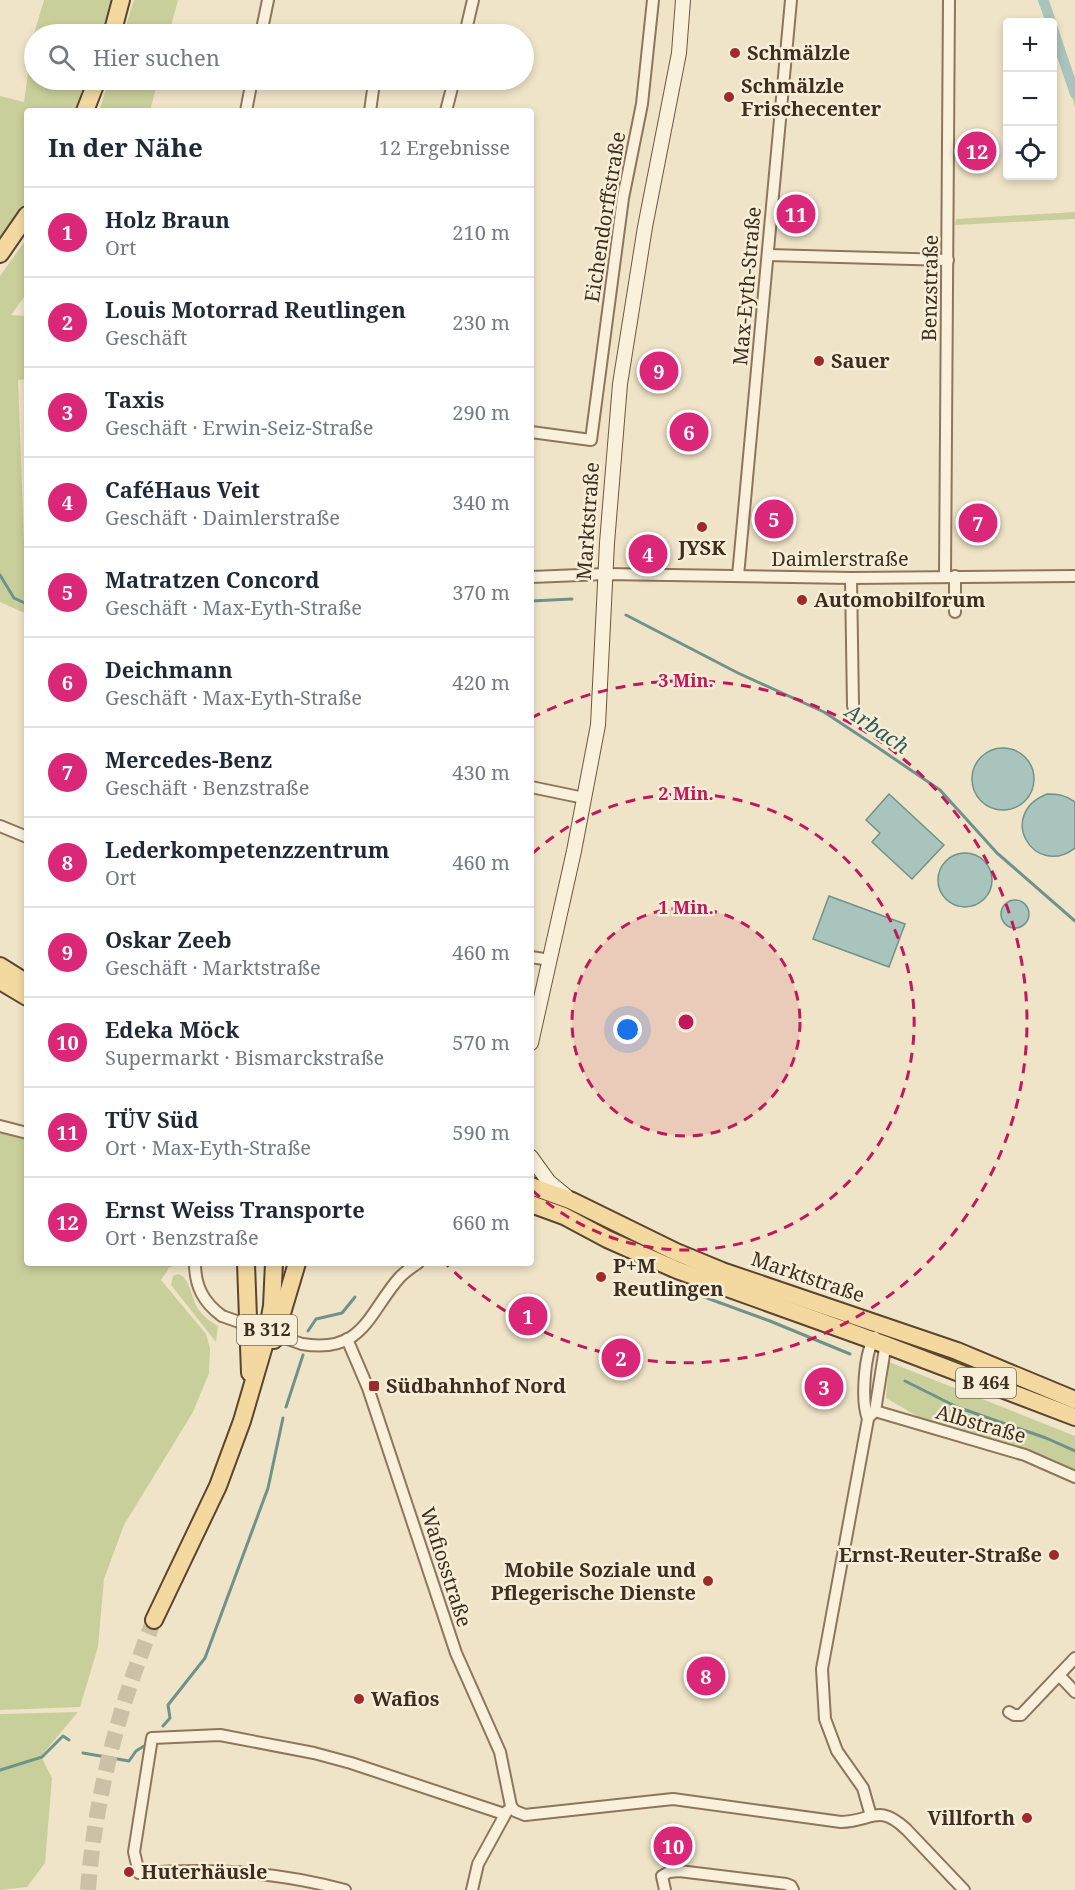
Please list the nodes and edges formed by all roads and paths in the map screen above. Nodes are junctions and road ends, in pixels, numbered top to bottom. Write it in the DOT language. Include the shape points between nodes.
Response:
graph roads {
  1 [pos="121,0"];
  2 [pos="268,0"];
  3 [pos="474,0"];
  4 [pos="653,0"];
  5 [pos="683,0"];
  6 [pos="791,0"];
  7 [pos="949,0"];
  8 [pos="115,24"];
  9 [pos="263,24"];
  10 [pos="468,24"];
  11 [pos="93,90"];
  12 [pos="250,90"];
  13 [pos="373,90"];
  14 [pos="451,90"];
  15 [pos="86,108"];
  16 [pos="247,108"];
  17 [pos="370,108"];
  18 [pos="447,108"];
  19 [pos="24,219"];
  20 [pos="24,232"];
  21 [pos="0,254"];
  22 [pos="768,255"];
  23 [pos="948,260"];
  24 [pos="0,264"];
  25 [pos="534,432"];
  26 [pos="605,574"];
  27 [pos="738,576"];
  28 [pos="950,576"];
  29 [pos="1075,576"];
  30 [pos="534,578"];
  31 [pos="851,578"];
  32 [pos="955,612"];
  33 [pos="853,706"];
  34 [pos="534,788"];
  35 [pos="585,798"];
  36 [pos="0,826"];
  37 [pos="24,836"];
  38 [pos="534,957"];
  39 [pos="550,960"];
  40 [pos="0,966"];
  41 [pos="0,981"];
  42 [pos="24,981"];
  43 [pos="24,995"];
  44 [pos="534,1031"];
  45 [pos="0,1126"];
  46 [pos="24,1132"];
  47 [pos="534,1161"];
  48 [pos="534,1187"];
  49 [pos="572,1201"];
  50 [pos="534,1205"];
  51 [pos="195,1266"];
  52 [pos="246,1266"];
  53 [pos="266,1266"];
  54 [pos="274,1266"];
  55 [pos="296,1266"];
  56 [pos="414,1266"];
  57 [pos="886,1326"];
  58 [pos="346,1339"];
  59 [pos="880,1342"];
  60 [pos="251,1358"];
  61 [pos="249,1396"];
  62 [pos="1075,1400"];
  63 [pos="871,1415"];
  64 [pos="1075,1417"];
  65 [pos="1075,1477"];
  66 [pos="154,1620"];
  67 [pos="1075,1658"];
  68 [pos="1059,1675"];
  69 [pos="1075,1692"];
  70 [pos="1009,1712"];
  71 [pos="508,1810"];
  72 [pos="871,1816"];
  73 [pos="345,1890"];
  74 [pos="472,1890"];
  75 [pos="665,1890"];
  76 [pos="793,1890"];
  77 [pos="964,1890"];
  1 -- 8 [label="main road"];
  2 -- 9 [label="street"];
  3 -- 10 [label="street"];
  4 -- 25 [label="street, Eichendorffstraße" via="642,104 623,198 591,440"];
  5 -- 26 [label="main road, Marktstraße" via="679,53 621,372"];
  6 -- 22 [label="street, Max-Eyth-Straße"];
  7 -- 23 [label="street, Benzstraße"];
  11 -- 15 [label="main road"];
  12 -- 16 [label="street"];
  13 -- 17 [label="street"];
  14 -- 18 [label="street"];
  19 -- 21 [label="main road"];
  20 -- 24 [label="main road"];
  22 -- 23 [label="street"];
  22 -- 27 [label="street, Max-Eyth-Straße"];
  23 -- 28 [label="street, Benzstraße"];
  26 -- 27 [label="street, Daimlerstraße"];
  26 -- 30 [label="street, Daimlerstraße"];
  26 -- 35 [label="main road, Marktstraße" via="598,725"];
  27 -- 31 [label="street, Daimlerstraße"];
  28 -- 29 [label="street, Daimlerstraße"];
  28 -- 31 [label="street, Daimlerstraße"];
  28 -- 32 [label="street, Benzstraße"];
  31 -- 33 [label="street"];
  34 -- 35 [label="street"];
  35 -- 39 [label="main road, Marktstraße"];
  36 -- 37 [label="street"];
  38 -- 39 [label="street"];
  39 -- 44 [label="main road, Marktstraße"];
  40 -- 42 [label="main road"];
  41 -- 43 [label="main road"];
  45 -- 46 [label="street"];
  47 -- 49 [label="main road" via="549,1182"];
  48 -- 49 [label="main road, Marktstraße / B 464"];
  49 -- 57 [label="main road, Marktstraße / B 464" via="722,1271"];
  50 -- 59 [label="main road, Marktstraße / B 464" via="678,1270"];
  51 -- 58 [label="street, bridge" via="200,1293 222,1316 302,1344 320,1346"];
  52 -- 60 [label="main road, B 312"];
  53 -- 60 [label="main road, B 312"];
  54 -- 61 [label="main road, B 312" via="266,1339"];
  55 -- 61 [label="main road, B 312" via="270,1352"];
  56 -- 58 [label="street" via="400,1277 367,1324"];
  57 -- 59 [label="street"];
  57 -- 62 [label="main road, Marktstraße / B 464"];
  58 -- 71 [label="street, Wafiosstraße" via="368,1388 456,1653 500,1752"];
  59 -- 63 [label="street"];
  59 -- 63 [label="street" via="867,1357 864,1398 865,1412"];
  59 -- 64 [label="main road, Marktstraße / B 464"];
  60 -- 61 [label="main road, B 312"];
  61 -- 66 [label="main road, B 312" via="218,1486"];
  63 -- 65 [label="street, Albstraße" via="1025,1455"];
  63 -- 72 [label="street" via="822,1670 825,1719 837,1751 863,1788"];
  67 -- 68 [label="street"];
  68 -- 69 [label="street"];
  68 -- 70 [label="street" via="1021,1715"];
  71 -- 72 [label="street" via="525,1815 673,1799 830,1821"];
  71 -- 73 [label="street" via="303,1751 220,1735 152,1738 134,1852 139,1873 246,1871"];
  71 -- 74 [label="street" via="478,1864"];
  72 -- 77 [label="street" via="884,1814 896,1820"];
  75 -- 76 [label="street" via="662,1876 679,1871 786,1884"];
}
